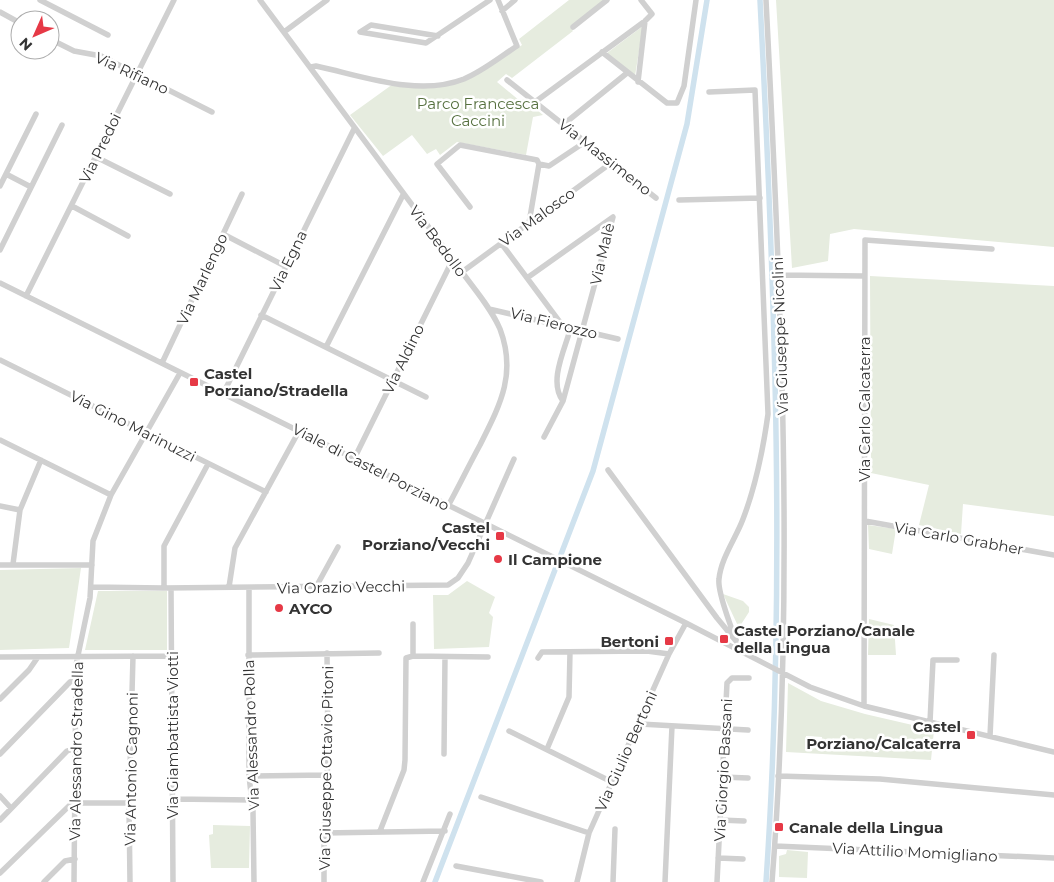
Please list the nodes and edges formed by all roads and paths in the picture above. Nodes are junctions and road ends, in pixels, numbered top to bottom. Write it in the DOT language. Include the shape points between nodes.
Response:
graph roads {
  1 [pos="40,0"];
  2 [pos="174,0"];
  3 [pos="260,0"];
  4 [pos="328,0"];
  5 [pos="490,0"];
  6 [pos="498,0"];
  7 [pos="515,0"];
  8 [pos="607,0"];
  9 [pos="641,0"];
  10 [pos="696,0"];
  11 [pos="766,0"];
  12 [pos="502,11"];
  13 [pos="646,21"];
  14 [pos="573,27"];
  15 [pos="284,32"];
  16 [pos="108,35"];
  17 [pos="438,36"];
  18 [pos="60,44"];
  19 [pos="602,52"];
  20 [pos="311,68"];
  21 [pos="627,73"];
  22 [pos="137,74"];
  23 [pos="507,80"];
  24 [pos="638,82"];
  25 [pos="709,92"];
  26 [pos="535,102"];
  27 [pos="212,112"];
  28 [pos="36,114"];
  29 [pos="564,124"];
  30 [pos="62,125"];
  31 [pos="354,129"];
  32 [pos="585,142"];
  33 [pos="96,157"];
  34 [pos="611,162"];
  35 [pos="539,164"];
  36 [pos="6,174"];
  37 [pos="0,186"];
  38 [pos="31,187"];
  39 [pos="170,194"];
  40 [pos="242,194"];
  41 [pos="403,195"];
  42 [pos="656,198"];
  43 [pos="760,198"];
  44 [pos="679,200"];
  45 [pos="72,206"];
  46 [pos="470,207"];
  47 [pos="528,222"];
  48 [pos="223,234"];
  49 [pos="128,236"];
  50 [pos="501,243"];
  51 [pos="992,249"];
  52 [pos="0,250"];
  53 [pos="453,259"];
  54 [pos="285,266"];
  55 [pos="462,272"];
  56 [pos="778,276"];
  57 [pos="864,276"];
  58 [pos="527,278"];
  59 [pos="0,283"];
  60 [pos="26,296"];
  61 [pos="489,309"];
  62 [pos="261,315"];
  63 [pos="562,325"];
  64 [pos="571,327"];
  65 [pos="583,330"];
  66 [pos="618,339"];
  67 [pos="326,347"];
  68 [pos="0,360"];
  69 [pos="162,363"];
  70 [pos="180,373"];
  71 [pos="392,380"];
  72 [pos="223,394"];
  73 [pos="426,397"];
  74 [pos="563,401"];
  75 [pos="298,431"];
  76 [pos="147,432"];
  77 [pos="544,437"];
  78 [pos="0,440"];
  79 [pos="354,459"];
  80 [pos="514,459"];
  81 [pos="41,460"];
  82 [pos="208,464"];
  83 [pos="608,470"];
  84 [pos="266,492"];
  85 [pos="111,495"];
  86 [pos="0,506"];
  87 [pos="448,506"];
  88 [pos="20,510"];
  89 [pos="865,521"];
  90 [pos="484,524"];
  91 [pos="338,547"];
  92 [pos="1054,555"];
  93 [pos="13,564"];
  94 [pos="0,565"];
  95 [pos="92,565"];
  96 [pos="91,587"];
  97 [pos="229,587"];
  98 [pos="316,587"];
  99 [pos="167,588"];
  100 [pos="249,588"];
  101 [pos="686,623"];
  102 [pos="413,624"];
  103 [pos="736,641"];
  104 [pos="742,651"];
  105 [pos="570,652"];
  106 [pos="327,653"];
  107 [pos="379,653"];
  108 [pos="669,654"];
  109 [pos="248,655"];
  110 [pos="994,655"];
  111 [pos="133,656"];
  112 [pos="172,656"];
  113 [pos="414,656"];
  114 [pos="445,656"];
  115 [pos="0,657"];
  116 [pos="38,657"];
  117 [pos="77,657"];
  118 [pos="488,657"];
  119 [pos="538,658"];
  120 [pos="957,660"];
  121 [pos="781,672"];
  122 [pos="750,678"];
  123 [pos="76,679"];
  124 [pos="0,699"];
  125 [pos="864,706"];
  126 [pos="930,722"];
  127 [pos="640,724"];
  128 [pos="672,726"];
  129 [pos="724,729"];
  130 [pos="509,730"];
  131 [pos="748,730"];
  132 [pos="990,736"];
  133 [pos="0,743"];
  134 [pos="6,748"];
  135 [pos="76,748"];
  136 [pos="547,750"];
  137 [pos="1054,752"];
  138 [pos="0,754"];
  139 [pos="444,754"];
  140 [pos="326,775"];
  141 [pos="249,776"];
  142 [pos="778,776"];
  143 [pos="722,777"];
  144 [pos="748,778"];
  145 [pos="612,782"];
  146 [pos="1054,795"];
  147 [pos="0,796"];
  148 [pos="480,797"];
  149 [pos="172,798"];
  150 [pos="252,800"];
  151 [pos="75,803"];
  152 [pos="129,803"];
  153 [pos="12,808"];
  154 [pos="450,814"];
  155 [pos="0,820"];
  156 [pos="720,820"];
  157 [pos="744,821"];
  158 [pos="615,829"];
  159 [pos="380,831"];
  160 [pos="445,831"];
  161 [pos="324,833"];
  162 [pos="589,833"];
  163 [pos="775,846"];
  164 [pos="718,858"];
  165 [pos="1054,858"];
  166 [pos="75,859"];
  167 [pos="743,859"];
  168 [pos="456,866"];
  169 [pos="1,869"];
  170 [pos="44,882"];
  171 [pos="74,882"];
  172 [pos="130,882"];
  173 [pos="173,882"];
  174 [pos="254,882"];
  175 [pos="324,882"];
  176 [pos="423,882"];
  177 [pos="541,882"];
  178 [pos="578,882"];
  179 [pos="613,882"];
  180 [pos="665,882"];
  181 [pos="717,882"];
  182 [pos="772,882"];
  1 -- 16 [label="street"];
  2 -- 22 [label="street, Via Predoi"];
  3 -- 15 [label="street, Via Bedollo"];
  4 -- 15 [label="street"];
  5 -- 17 [label="street"];
  6 -- 12 [label="street"];
  7 -- 12 [label="street"];
  8 -- 14 [label="street"];
  9 -- 13 [label="street" via="652,14"];
  10 -- 24 [label="street" via="681,97 675,104 667,103"];
  11 -- 56 [label="street, Via Giuseppe Nicolini"];
  12 -- 20 [label="street" via="516,46 465,78 436,87 418,87 316,66"];
  13 -- 19 [label="street"];
  13 -- 24 [label="street"];
  15 -- 20 [label="street, Via Bedollo"];
  17 -- 17 [label="street" via="371,25 360,32 426,43"];
  18 -- 22 [label="street, Via Rifiano" via="74,51 101,56"];
  19 -- 21 [label="street"];
  19 -- 26 [label="street"];
  20 -- 31 [label="street, Via Bedollo"];
  21 -- 24 [label="street"];
  21 -- 29 [label="street"];
  22 -- 27 [label="street, Via Rifiano"];
  22 -- 33 [label="street, Via Predoi"];
  23 -- 26 [label="street, Via Massimeno"];
  25 -- 43 [label="street" via="754,90"];
  26 -- 29 [label="street, Via Massimeno"];
  28 -- 36 [label="street"];
  29 -- 32 [label="street, Via Massimeno"];
  30 -- 38 [label="street"];
  31 -- 41 [label="street, Via Bedollo"];
  31 -- 54 [label="street, Via Egna"];
  32 -- 34 [label="street, Via Massimeno"];
  32 -- 35 [label="street" via="550,166"];
  33 -- 39 [label="street"];
  33 -- 45 [label="street, Via Predoi"];
  34 -- 42 [label="street, Via Massimeno"];
  34 -- 47 [label="street, Via Malosco"];
  35 -- 46 [label="street" via="537,160 460,145 437,164"];
  35 -- 47 [label="street"];
  36 -- 37 [label="street"];
  36 -- 38 [label="street"];
  38 -- 52 [label="street"];
  40 -- 48 [label="street, Via Marlengo"];
  41 -- 53 [label="street, Via Bedollo"];
  41 -- 67 [label="street"];
  43 -- 44 [label="street"];
  43 -- 103 [label="street" via="768,414 752,497 718,580"];
  45 -- 49 [label="street"];
  45 -- 60 [label="street, Via Predoi"];
  47 -- 50 [label="street, Via Malosco"];
  48 -- 54 [label="street"];
  48 -- 69 [label="street, Via Marlengo"];
  50 -- 55 [label="street, Via Malosco"];
  50 -- 58 [label="street"];
  51 -- 57 [label="street, Via Carlo Calcaterra" via="865,240"];
  53 -- 55 [label="street, Via Bedollo"];
  53 -- 71 [label="street, Via Aldino"];
  54 -- 62 [label="street, Via Egna"];
  55 -- 61 [label="street, Via Bedollo"];
  56 -- 57 [label="street"];
  56 -- 121 [label="street, Via Giuseppe Nicolini" via="784,415"];
  57 -- 89 [label="street, Via Carlo Calcaterra"];
  58 -- 63 [label="street"];
  58 -- 65 [label="street, Via Malè" via="613,217"];
  59 -- 60 [label="street, Viale di Castel Porziano"];
  60 -- 69 [label="street, Viale di Castel Porziano"];
  61 -- 63 [label="street, Via Fierozzo"];
  61 -- 87 [label="street, Via Bedollo" via="505,346 507,366 503,400"];
  62 -- 67 [label="street"];
  62 -- 72 [label="street, Via Egna"];
  63 -- 64 [label="street, Via Fierozzo"];
  64 -- 65 [label="street, Via Fierozzo"];
  64 -- 74 [label="street" via="556,384"];
  65 -- 66 [label="street, Via Fierozzo"];
  65 -- 74 [label="street"];
  67 -- 71 [label="street"];
  68 -- 76 [label="street, Via Gino Marinuzzi"];
  69 -- 70 [label="street, Viale di Castel Porziano"];
  70 -- 72 [label="street, Viale di Castel Porziano"];
  70 -- 76 [label="street, Via Alessandro Stradella"];
  71 -- 73 [label="street"];
  71 -- 79 [label="street, Via Aldino"];
  72 -- 75 [label="street, Viale di Castel Porziano"];
  74 -- 77 [label="street"];
  75 -- 79 [label="street, Viale di Castel Porziano"];
  75 -- 84 [label="street"];
  76 -- 82 [label="street, Via Gino Marinuzzi"];
  76 -- 85 [label="street, Via Alessandro Stradella"];
  78 -- 81 [label="street"];
  79 -- 87 [label="street, Viale di Castel Porziano"];
  80 -- 90 [label="street, Via Orazio Vecchi"];
  81 -- 85 [label="street"];
  81 -- 88 [label="street"];
  82 -- 84 [label="street, Via Gino Marinuzzi"];
  82 -- 99 [label="street, Via Giambattista Viotti" via="164,546"];
  83 -- 103 [label="street"];
  84 -- 97 [label="street" via="235,548"];
  85 -- 95 [label="street, Via Alessandro Stradella" via="95,535"];
  86 -- 88 [label="street"];
  87 -- 90 [label="street, Viale di Castel Porziano"];
  88 -- 93 [label="street"];
  89 -- 92 [label="street, Via Carlo Grabher"];
  89 -- 125 [label="street, Via Carlo Calcaterra"];
  90 -- 98 [label="street, Via Orazio Vecchi" via="466,566 449,584"];
  90 -- 101 [label="street, Viale di Castel Porziano"];
  91 -- 98 [label="street"];
  93 -- 94 [label="street"];
  93 -- 95 [label="street"];
  95 -- 96 [label="street, Via Alessandro Stradella"];
  96 -- 99 [label="street, Via Orazio Vecchi"];
  96 -- 117 [label="street, Via Alessandro Stradella"];
  97 -- 99 [label="street, Via Orazio Vecchi"];
  97 -- 100 [label="street, Via Orazio Vecchi"];
  98 -- 100 [label="street, Via Orazio Vecchi"];
  99 -- 112 [label="street, Via Giambattista Viotti"];
  100 -- 109 [label="street, Via Alessandro Rolla"];
  101 -- 104 [label="street, Viale di Castel Porziano"];
  101 -- 108 [label="street, Via Giulio Bertoni"];
  102 -- 113 [label="street"];
  103 -- 104 [label="street"];
  104 -- 121 [label="street, Viale di Castel Porziano"];
  105 -- 108 [label="street" via="647,651"];
  105 -- 119 [label="street" via="541,652"];
  105 -- 136 [label="street" via="570,697"];
  106 -- 107 [label="street"];
  106 -- 109 [label="street"];
  106 -- 140 [label="street, Via Giuseppe Ottavio Pitoni"];
  108 -- 127 [label="street, Via Giulio Bertoni"];
  109 -- 141 [label="street, Via Alessandro Rolla"];
  110 -- 132 [label="street"];
  111 -- 112 [label="street"];
  111 -- 117 [label="street"];
  111 -- 152 [label="street, Via Antonio Cagnoni"];
  112 -- 149 [label="street, Via Giambattista Viotti"];
  113 -- 114 [label="street"];
  113 -- 159 [label="street" via="405,660 404,770"];
  114 -- 118 [label="street"];
  114 -- 139 [label="street"];
  115 -- 116 [label="street"];
  116 -- 117 [label="street"];
  116 -- 124 [label="street"];
  117 -- 123 [label="street, Via Alessandro Stradella"];
  120 -- 126 [label="street" via="933,660"];
  121 -- 125 [label="street, Viale di Castel Porziano" via="810,687"];
  121 -- 142 [label="street, Via Giuseppe Nicolini"];
  122 -- 129 [label="street, Via Giorgio Bassani" via="732,678 727,682"];
  123 -- 134 [label="street"];
  123 -- 135 [label="street, Via Alessandro Stradella"];
  125 -- 126 [label="street, Viale di Castel Porziano"];
  126 -- 132 [label="street, Viale di Castel Porziano"];
  127 -- 128 [label="street"];
  127 -- 145 [label="street, Via Giulio Bertoni"];
  128 -- 129 [label="street"];
  128 -- 180 [label="street"];
  129 -- 131 [label="street"];
  129 -- 143 [label="street, Via Giorgio Bassani"];
  130 -- 136 [label="street"];
  132 -- 137 [label="street, Viale di Castel Porziano"];
  133 -- 134 [label="street"];
  134 -- 138 [label="street"];
  135 -- 151 [label="street, Via Alessandro Stradella"];
  135 -- 153 [label="street" via="67,751"];
  136 -- 145 [label="street"];
  140 -- 141 [label="street"];
  140 -- 161 [label="street, Via Giuseppe Ottavio Pitoni"];
  141 -- 150 [label="street, Via Alessandro Rolla"];
  142 -- 146 [label="street" via="880,779"];
  142 -- 163 [label="street, Via Giuseppe Nicolini"];
  143 -- 144 [label="street"];
  143 -- 156 [label="street, Via Giorgio Bassani"];
  145 -- 162 [label="street, Via Giulio Bertoni"];
  147 -- 153 [label="street"];
  148 -- 162 [label="street"];
  149 -- 150 [label="street"];
  149 -- 173 [label="street, Via Giambattista Viotti"];
  150 -- 174 [label="street, Via Alessandro Rolla"];
  151 -- 152 [label="street"];
  151 -- 166 [label="street, Via Alessandro Stradella"];
  151 -- 169 [label="street"];
  152 -- 172 [label="street, Via Antonio Cagnoni"];
  153 -- 155 [label="street"];
  154 -- 160 [label="street"];
  156 -- 157 [label="street"];
  156 -- 164 [label="street, Via Giorgio Bassani"];
  158 -- 179 [label="street"];
  159 -- 160 [label="street"];
  159 -- 161 [label="street"];
  160 -- 176 [label="street"];
  161 -- 175 [label="street, Via Giuseppe Ottavio Pitoni"];
  162 -- 178 [label="street, Via Giulio Bertoni"];
  163 -- 165 [label="street, Via Attilio Momigliano"];
  163 -- 182 [label="street, Via Giuseppe Nicolini"];
  164 -- 167 [label="street"];
  164 -- 181 [label="street, Via Giorgio Bassani"];
  166 -- 170 [label="street" via="65,861"];
  166 -- 171 [label="street, Via Alessandro Stradella"];
  168 -- 177 [label="street"];
}
